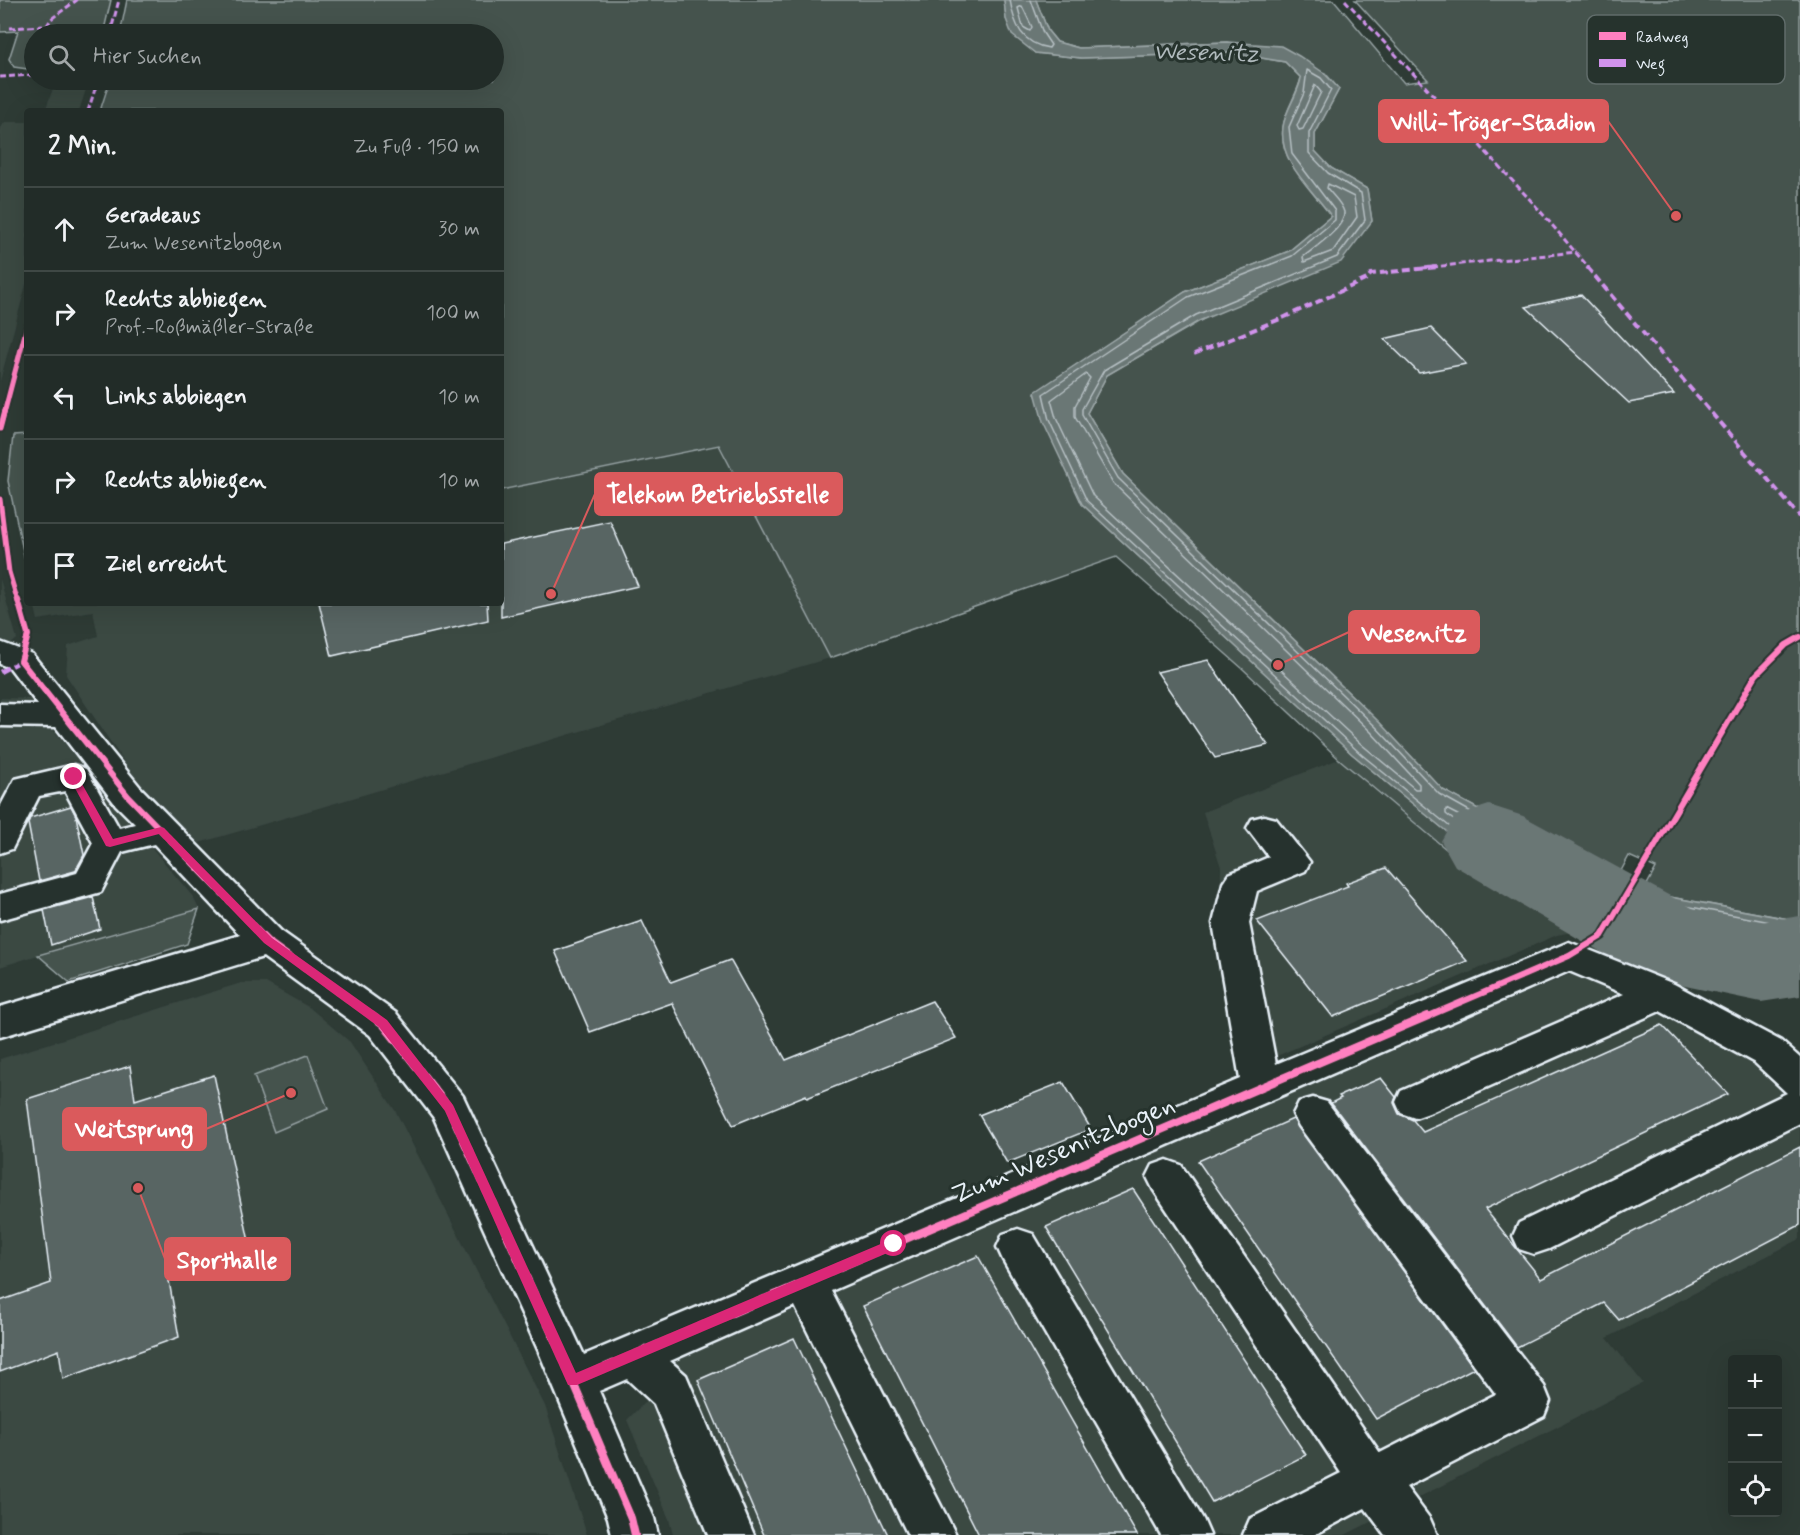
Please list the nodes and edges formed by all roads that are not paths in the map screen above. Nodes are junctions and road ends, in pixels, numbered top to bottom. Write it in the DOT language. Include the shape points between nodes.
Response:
graph roads {
  1 [pos="10,657"];
  2 [pos="0,715"];
  3 [pos="64,716"];
  4 [pos="1264,828"];
  5 [pos="161,830"];
  6 [pos="0,840"];
  7 [pos="110,843"];
  8 [pos="0,907"];
  9 [pos="268,940"];
  10 [pos="1661,994"];
  11 [pos="0,1022"];
  12 [pos="1800,1082"];
  13 [pos="1261,1087"];
  14 [pos="1415,1102"];
  15 [pos="1800,1105"];
  16 [pos="1313,1114"];
  17 [pos="1167,1177"];
  18 [pos="1534,1236"];
  19 [pos="1018,1247"];
  20 [pos="804,1282"];
  21 [pos="633,1355"];
  22 [pos="573,1381"];
  23 [pos="1372,1480"];
  24 [pos="635,1535"];
  25 [pos="730,1535"];
  26 [pos="933,1535"];
  27 [pos="1186,1535"];
  28 [pos="1266,1535"];
  29 [pos="1414,1535"];
  1 -- 3 [label="street"];
  2 -- 3 [label="street"];
  3 -- 5 [label="street"];
  4 -- 13 [label="street" via="1293,862 1241,883 1231,923"];
  5 -- 7 [label="street"];
  5 -- 9 [label="street"];
  6 -- 7 [label="street" via="27,787 74,777"];
  7 -- 8 [label="street" via="89,883"];
  9 -- 11 [label="street"];
  9 -- 22 [label="street" via="383,1024 449,1108"];
  10 -- 12 [label="street" via="1768,1052"];
  10 -- 13 [label="street, Zum Wesenitzbogen" via="1569,956"];
  10 -- 14 [label="street"];
  13 -- 20 [label="street, Zum Wesenitzbogen"];
  15 -- 18 [label="street"];
  16 -- 23 [label="street" via="1528,1401"];
  17 -- 23 [label="street"];
  19 -- 27 [label="street"];
  20 -- 21 [label="street, Zum Wesenitzbogen"];
  20 -- 26 [label="street"];
  21 -- 22 [label="street, Zum Wesenitzbogen"];
  21 -- 25 [label="street" via="670,1390"];
  22 -- 24 [label="street"];
  23 -- 28 [label="street"];
  23 -- 29 [label="street"];
}
